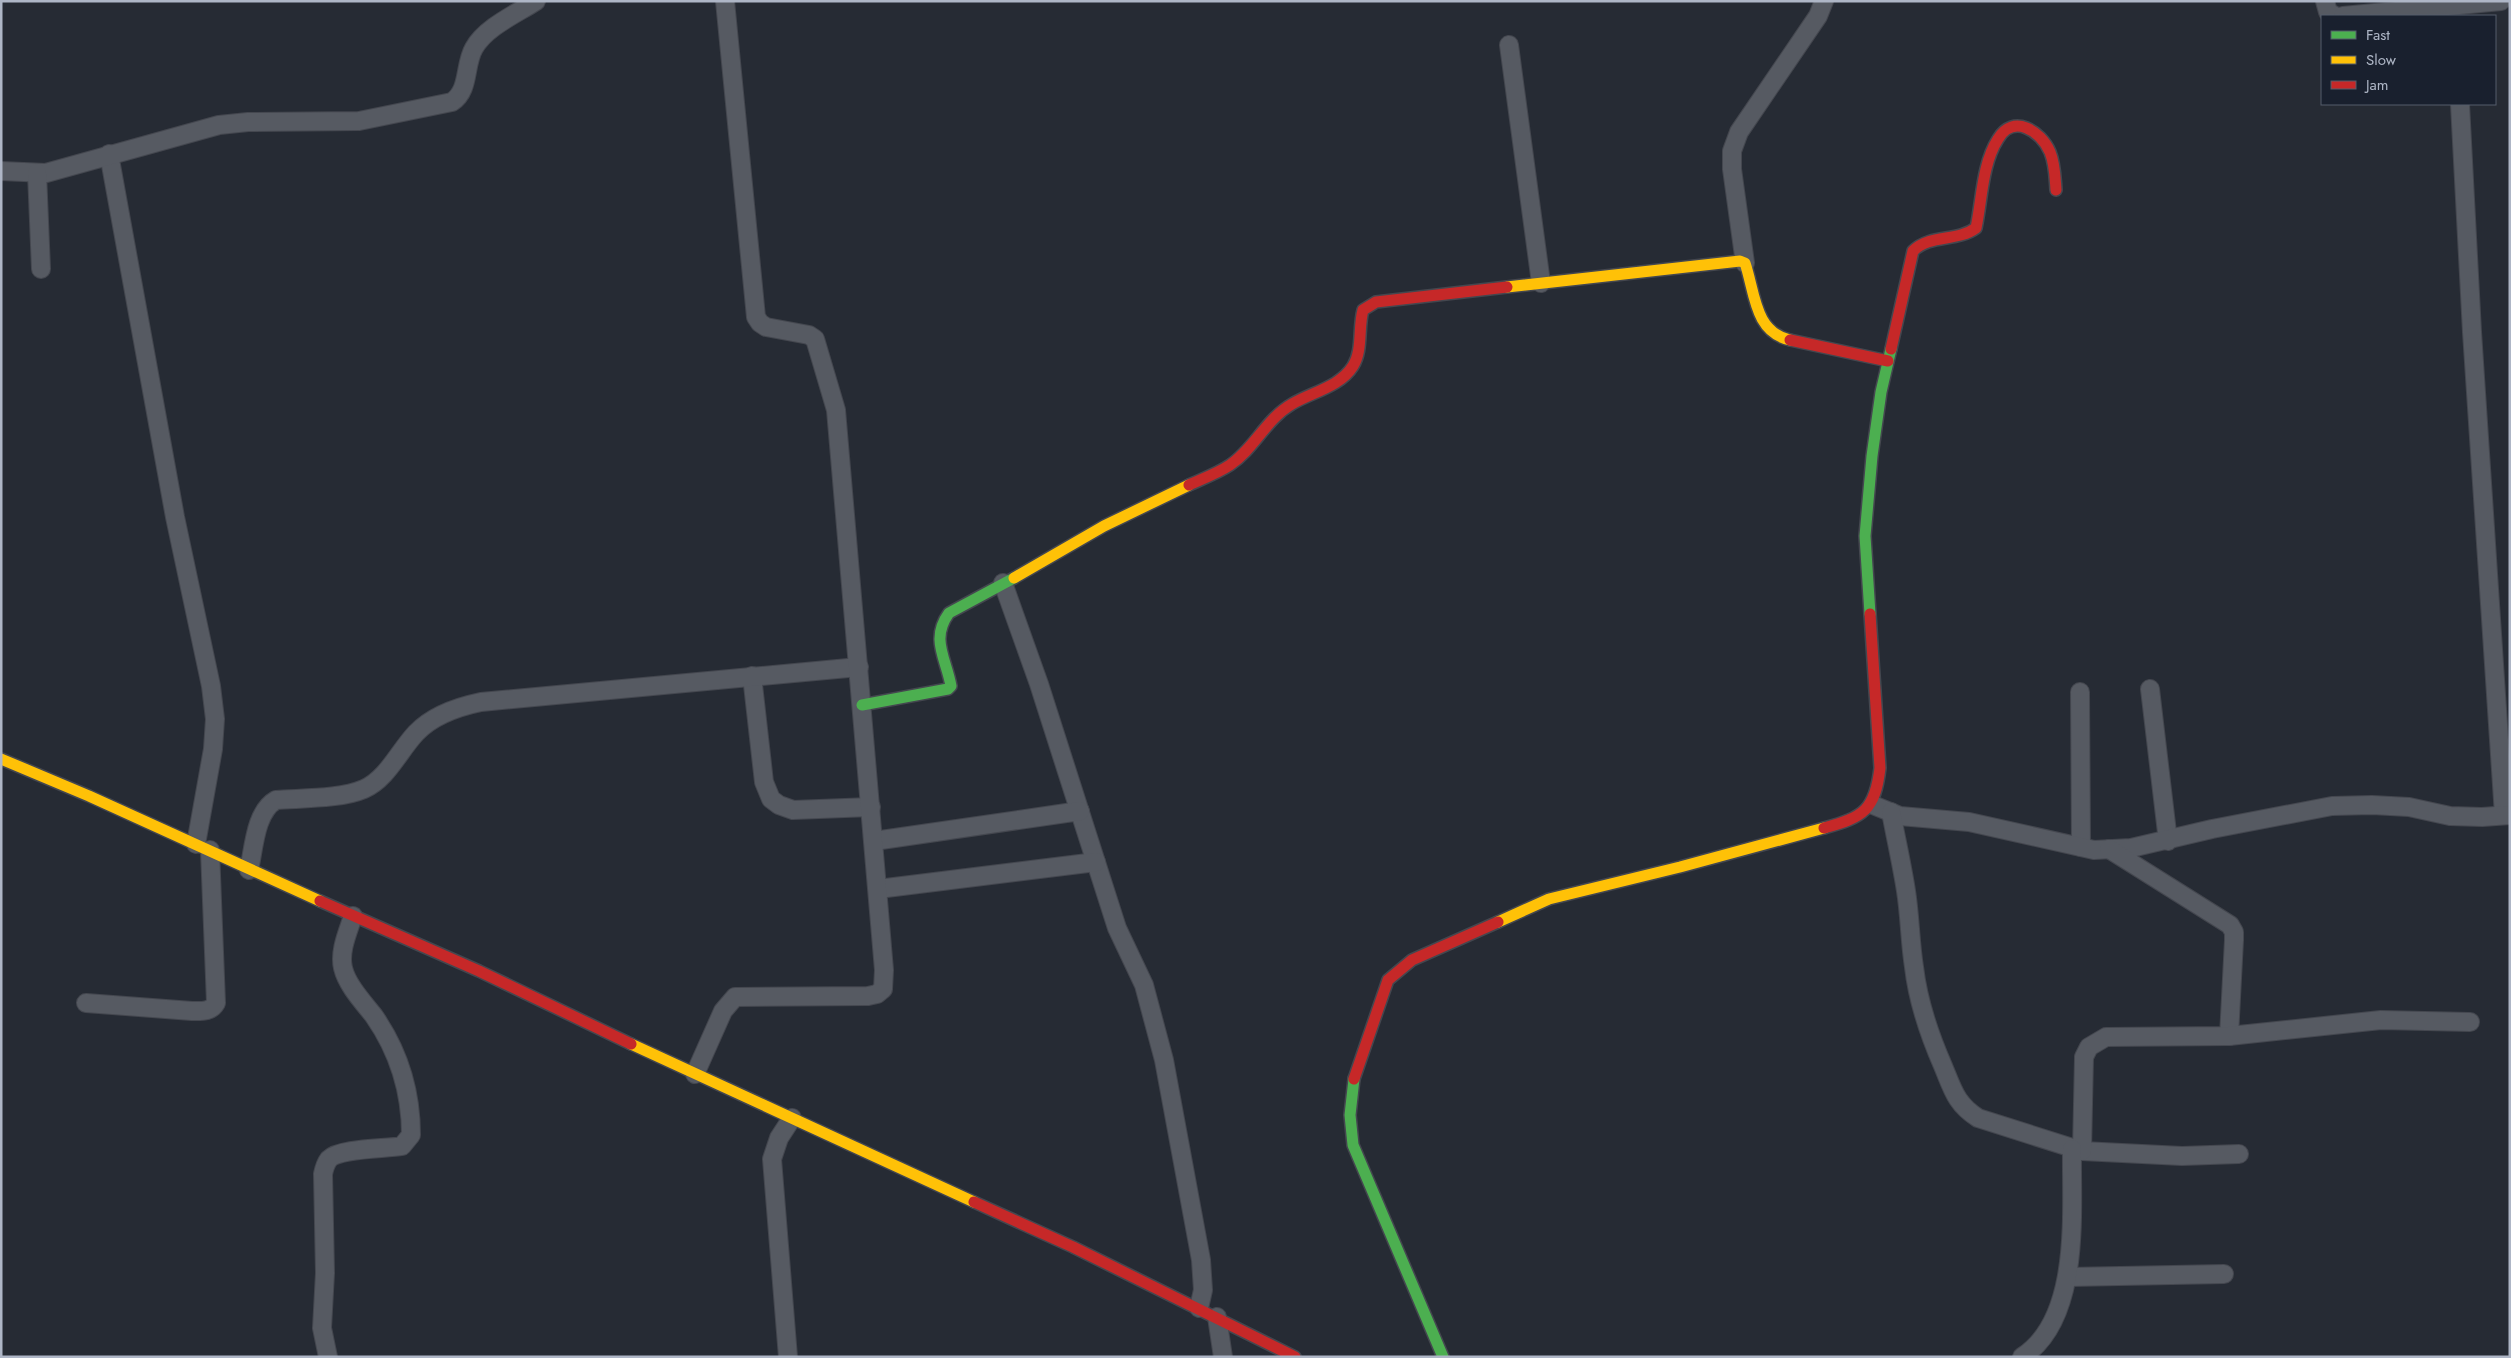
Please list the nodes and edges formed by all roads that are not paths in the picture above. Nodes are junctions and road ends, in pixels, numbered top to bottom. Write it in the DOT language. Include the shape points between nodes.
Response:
graph roads {
  1 [pos="536,1"];
  2 [pos="725,1"];
  3 [pos="1824,1"];
  4 [pos="2325,1"];
  5 [pos="2501,1"];
  6 [pos="2456,11"];
  7 [pos="2333,15"];
  8 [pos="2366,15"];
  9 [pos="1509,45"];
  10 [pos="2460,105"];
  11 [pos="108,154"];
  12 [pos="1,170"];
  13 [pos="37,173"];
  14 [pos="2056,190"];
  15 [pos="1745,264"];
  16 [pos="41,269"];
  17 [pos="1541,283"];
  18 [pos="1888,361"];
  19 [pos="1003,583"];
  20 [pos="859,666"];
  21 [pos="752,676"];
  22 [pos="2150,689"];
  23 [pos="2080,692"];
  24 [pos="862,705"];
  25 [pos="1,759"];
  26 [pos="1873,805"];
  27 [pos="871,807"];
  28 [pos="1080,811"];
  29 [pos="1891,812"];
  30 [pos="2507,815"];
  31 [pos="874,841"];
  32 [pos="2168,841"];
  33 [pos="203,847"];
  34 [pos="2081,847"];
  35 [pos="2110,849"];
  36 [pos="1096,862"];
  37 [pos="249,870"];
  38 [pos="878,889"];
  39 [pos="353,916"];
  40 [pos="86,1003"];
  41 [pos="2470,1022"];
  42 [pos="2229,1036"];
  43 [pos="695,1074"];
  44 [pos="792,1118"];
  45 [pos="2077,1150"];
  46 [pos="2239,1154"];
  47 [pos="2224,1274"];
  48 [pos="2068,1277"];
  49 [pos="1199,1308"];
  50 [pos="1217,1317"];
  51 [pos="328,1357"];
  52 [pos="788,1357"];
  53 [pos="1223,1357"];
  54 [pos="1295,1357"];
  55 [pos="1443,1357"];
  56 [pos="2022,1357"];
  1 -- 11 [label="street" via="479,40 472,50 459,97 452,102 360,122 219,125"];
  2 -- 20 [label="street" via="754,309 760,324 809,334 817,344 838,424"];
  3 -- 15 [label="street" via="1818,16 1739,132 1732,151"];
  4 -- 7 [label="street" via="2328,12"];
  5 -- 6 [label="street"];
  6 -- 8 [label="street"];
  9 -- 17 [label="street"];
  10 -- 30 [label="street" via="2472,332"];
  11 -- 13 [label="street"];
  11 -- 33 [label="street" via="175,517 211,686 215,719"];
  12 -- 13 [label="street"];
  13 -- 16 [label="street"];
  14 -- 18 [label="street" via="2053,163 2046,143 2024,125 2006,129 1998,138 1992,154 1976,228 1962,237 1921,243 1913,251"];
  15 -- 17 [label="street" via="1735,261"];
  15 -- 18 [label="street" via="1758,315 1768,330 1779,337"];
  17 -- 19 [label="street" via="1369,304 1362,310 1357,353 1350,371 1274,416 1230,465 1104,526"];
  18 -- 26 [label="street" via="1872,456 1865,536 1880,768"];
  19 -- 24 [label="street" via="942,620 938,630 939,642 950,679 948,689"];
  19 -- 28 [label="street"];
  20 -- 21 [label="street"];
  20 -- 24 [label="street"];
  21 -- 27 [label="street" via="764,782 771,799 793,810"];
  21 -- 37 [label="street" via="481,702 446,712 417,732 384,774 364,790 276,800 268,805"];
  22 -- 32 [label="street"];
  23 -- 34 [label="street"];
  24 -- 27 [label="street"];
  25 -- 33 [label="street"];
  26 -- 29 [label="street"];
  26 -- 55 [label="street" via="1835,825 1549,899 1412,960 1388,980 1354,1080 1350,1115 1353,1146"];
  27 -- 31 [label="street"];
  28 -- 31 [label="street"];
  28 -- 36 [label="street"];
  29 -- 34 [label="street" via="1916,819 1969,822"];
  29 -- 45 [label="street" via="1906,892 1920,1002 1930,1037 1958,1102 1978,1118"];
  30 -- 32 [label="street" via="2450,816 2409,807 2332,806 2212,829"];
  31 -- 38 [label="street"];
  32 -- 35 [label="street"];
  33 -- 37 [label="street"];
  33 -- 40 [label="street" via="216,1003 213,1008 192,1011"];
  34 -- 35 [label="street"];
  35 -- 42 [label="street" via="2230,925 2234,940"];
  36 -- 38 [label="street"];
  36 -- 49 [label="street" via="1116,928 1140,973 1164,1060 1203,1277"];
  37 -- 39 [label="street"];
  38 -- 43 [label="street" via="884,970 882,989 868,996 734,997 723,1011"];
  39 -- 43 [label="street" via="479,971"];
  39 -- 51 [label="street" via="342,958 343,970 385,1032 402,1068 407,1085 411,1135 402,1146 344,1153 329,1160 322,1174 325,1273 322,1321"];
  41 -- 42 [label="street" via="2381,1020"];
  42 -- 45 [label="street" via="2106,1036 2089,1047 2084,1057"];
  43 -- 44 [label="street"];
  44 -- 49 [label="street"];
  44 -- 52 [label="street" via="779,1138 772,1158"];
  45 -- 46 [label="street" via="2182,1156"];
  45 -- 48 [label="street"];
  47 -- 48 [label="street"];
  48 -- 56 [label="street" via="2045,1334"];
  49 -- 50 [label="street"];
  50 -- 53 [label="street"];
  50 -- 54 [label="street"];
}
